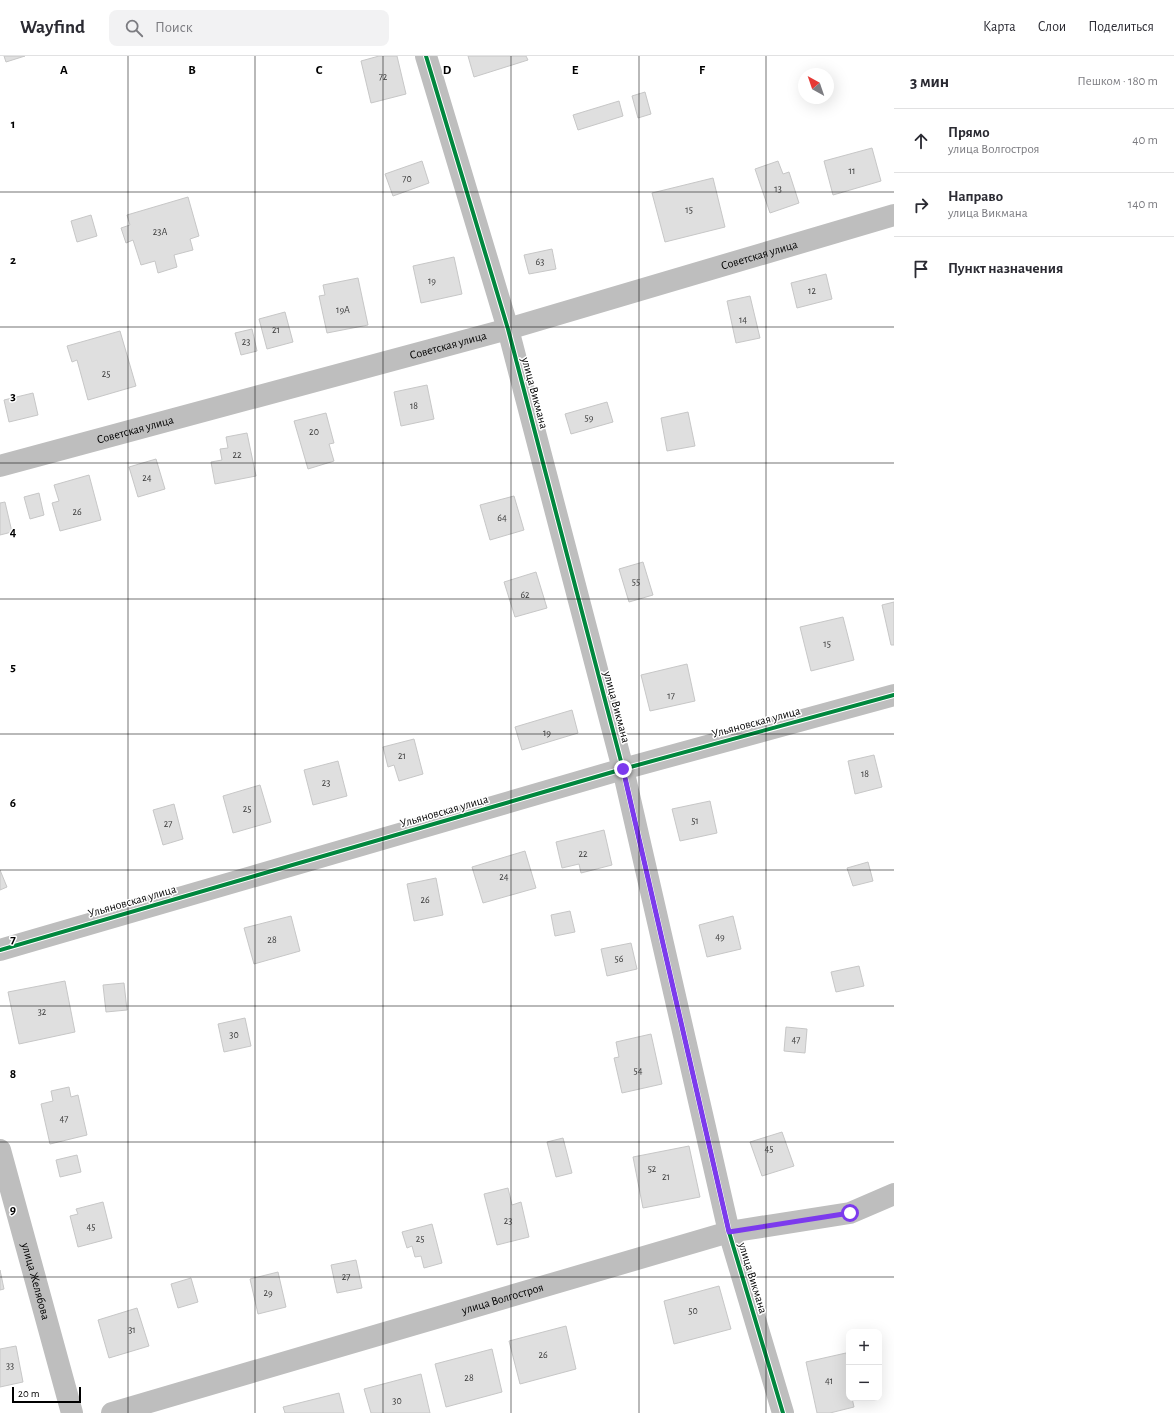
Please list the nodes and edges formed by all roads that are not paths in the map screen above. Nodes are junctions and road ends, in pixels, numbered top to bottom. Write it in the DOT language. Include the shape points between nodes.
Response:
graph roads {
  1 [pos="426,56"];
  2 [pos="894,216"];
  3 [pos="508,329"];
  4 [pos="0,466"];
  5 [pos="894,695"];
  6 [pos="623,769"];
  7 [pos="0,950"];
  8 [pos="0,1150"];
  9 [pos="894,1194"];
  10 [pos="729,1232"];
  11 [pos="72,1413"];
  12 [pos="112,1413"];
  13 [pos="783,1413"];
  1 -- 3 [label="street, улица Викмана"];
  2 -- 3 [label="street, Советская улица"];
  3 -- 4 [label="street, Советская улица"];
  3 -- 6 [label="street, улица Викмана"];
  5 -- 6 [label="street, Ульяновская улица"];
  6 -- 7 [label="street, Ульяновская улица"];
  6 -- 10 [label="street, улица Викмана"];
  8 -- 11 [label="street, улица Желябова"];
  9 -- 10 [label="street, улица Волгостроя" via="850,1213"];
  10 -- 12 [label="street, улица Волгостроя"];
  10 -- 13 [label="street, улица Викмана"];
}
